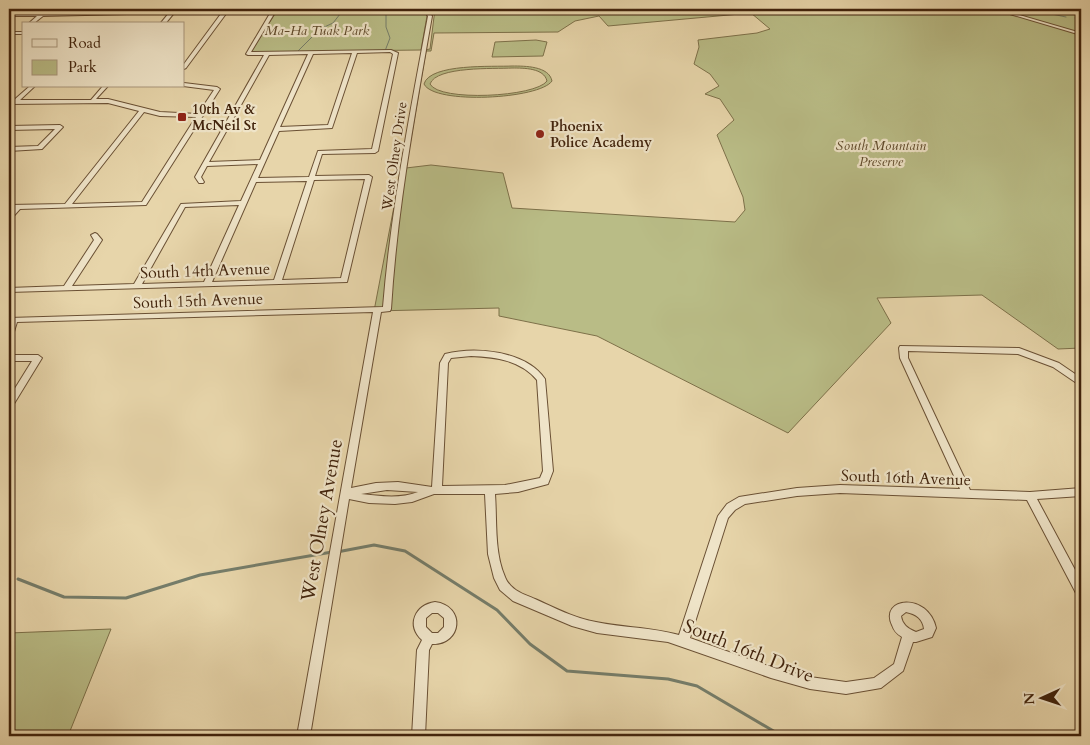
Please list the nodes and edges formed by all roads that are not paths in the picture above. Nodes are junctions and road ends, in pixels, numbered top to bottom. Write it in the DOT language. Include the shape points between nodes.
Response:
graph roads {
  1 [pos="184,9"];
  2 [pos="270,9"];
  3 [pos="275,9"];
  4 [pos="424,9"];
  5 [pos="995,9"];
  6 [pos="47,10"];
  7 [pos="174,10"];
  8 [pos="226,10"];
  9 [pos="9,14"];
  10 [pos="41,15"];
  11 [pos="32,22"];
  12 [pos="164,22"];
  13 [pos="22,32"];
  14 [pos="9,33"];
  15 [pos="1081,34"];
  16 [pos="355,52"];
  17 [pos="311,53"];
  18 [pos="267,54"];
  19 [pos="185,66"];
  20 [pos="185,85"];
  21 [pos="30,88"];
  22 [pos="104,88"];
  23 [pos="94,100"];
  24 [pos="12,102"];
  25 [pos="142,111"];
  26 [pos="200,116"];
  27 [pos="9,128"];
  28 [pos="277,129"];
  29 [pos="9,149"];
  30 [pos="262,162"];
  31 [pos="206,164"];
  32 [pos="311,179"];
  33 [pos="254,180"];
  34 [pos="201,182"];
  35 [pos="244,203"];
  36 [pos="67,206"];
  37 [pos="9,207"];
  38 [pos="18,207"];
  39 [pos="9,218"];
  40 [pos="95,235"];
  41 [pos="277,282"];
  42 [pos="207,284"];
  43 [pos="9,285"];
  44 [pos="137,285"];
  45 [pos="66,287"];
  46 [pos="9,290"];
  47 [pos="387,309"];
  48 [pos="376,310"];
  49 [pos="11,322"];
  50 [pos="9,335"];
  51 [pos="9,358"];
  52 [pos="1081,382"];
  53 [pos="9,405"];
  54 [pos="434,490"];
  55 [pos="1081,492"];
  56 [pos="344,494"];
  57 [pos="967,494"];
  58 [pos="491,495"];
  59 [pos="1030,496"];
  60 [pos="493,523"];
  61 [pos="1081,591"];
  62 [pos="511,594"];
  63 [pos="909,635"];
  64 [pos="429,638"];
  65 [pos="683,642"];
  66 [pos="874,696"];
  67 [pos="813,697"];
  68 [pos="303,736"];
  69 [pos="418,736"];
  1 -- 7 [label="street"];
  2 -- 8 [label="street"];
  3 -- 18 [label="street" via="248,54"];
  4 -- 47 [label="street, West Olney Drive" via="430,16 404,163"];
  5 -- 15 [label="street"];
  6 -- 7 [label="street"];
  6 -- 9 [label="street"];
  6 -- 10 [label="street"];
  7 -- 8 [label="street"];
  7 -- 10 [label="street"];
  7 -- 12 [label="street"];
  8 -- 19 [label="street"];
  9 -- 10 [label="street"];
  10 -- 11 [label="street"];
  13 -- 14 [label="street"];
  16 -- 17 [label="street"];
  16 -- 28 [label="street" via="330,127"];
  16 -- 32 [label="street" via="396,53 375,151 320,152"];
  17 -- 18 [label="street"];
  17 -- 28 [label="street"];
  18 -- 31 [label="street"];
  20 -- 26 [label="street" via="217,89"];
  21 -- 24 [label="street"];
  22 -- 23 [label="street"];
  23 -- 24 [label="street"];
  23 -- 25 [label="street" via="114,102"];
  25 -- 26 [label="street"];
  25 -- 36 [label="street"];
  26 -- 36 [label="street" via="144,204"];
  27 -- 29 [label="street" via="60,127 40,148"];
  28 -- 30 [label="street"];
  30 -- 31 [label="street"];
  30 -- 33 [label="street"];
  31 -- 34 [label="street" via="198,177"];
  32 -- 33 [label="street"];
  32 -- 41 [label="street"];
  32 -- 41 [label="street, South 14th Avenue" via="369,177 344,280"];
  33 -- 35 [label="street"];
  35 -- 42 [label="street"];
  35 -- 44 [label="street" via="183,204"];
  36 -- 38 [label="street"];
  37 -- 38 [label="street"];
  38 -- 39 [label="street"];
  40 -- 45 [label="street" via="98,240"];
  41 -- 42 [label="street, South 14th Avenue"];
  42 -- 44 [label="street, South 14th Avenue"];
  43 -- 45 [label="street, South 14th Avenue" via="57,284"];
  44 -- 45 [label="street, South 14th Avenue"];
  45 -- 46 [label="street, South 14th Avenue"];
  47 -- 48 [label="street, South 15th Avenue"];
  48 -- 49 [label="street, South 15th Avenue"];
  48 -- 56 [label="street, West Olney Avenue"];
  49 -- 50 [label="street"];
  51 -- 53 [label="street" via="38,358"];
  52 -- 57 [label="street" via="1056,365 1013,351 903,348 904,358"];
  54 -- 56 [label="street" via="413,498 364,500"];
  54 -- 58 [label="street"];
  54 -- 58 [label="street" via="444,364 448,356 480,354 522,363 542,379 548,471 544,481"];
  55 -- 59 [label="street, South 16th Avenue"];
  56 -- 68 [label="street, West Olney Avenue"];
  57 -- 59 [label="street, South 16th Avenue"];
  57 -- 65 [label="street, South 16th Avenue" via="840,489 743,500 724,516"];
  58 -- 60 [label="street"];
  59 -- 61 [label="street"];
  60 -- 62 [label="street" via="496,572"];
  62 -- 65 [label="street, South 16th Drive" via="578,623"];
  63 -- 66 [label="street" via="908,648 896,681"];
  64 -- 69 [label="street" via="423,650"];
  65 -- 67 [label="street, South 16th Drive"];
}
